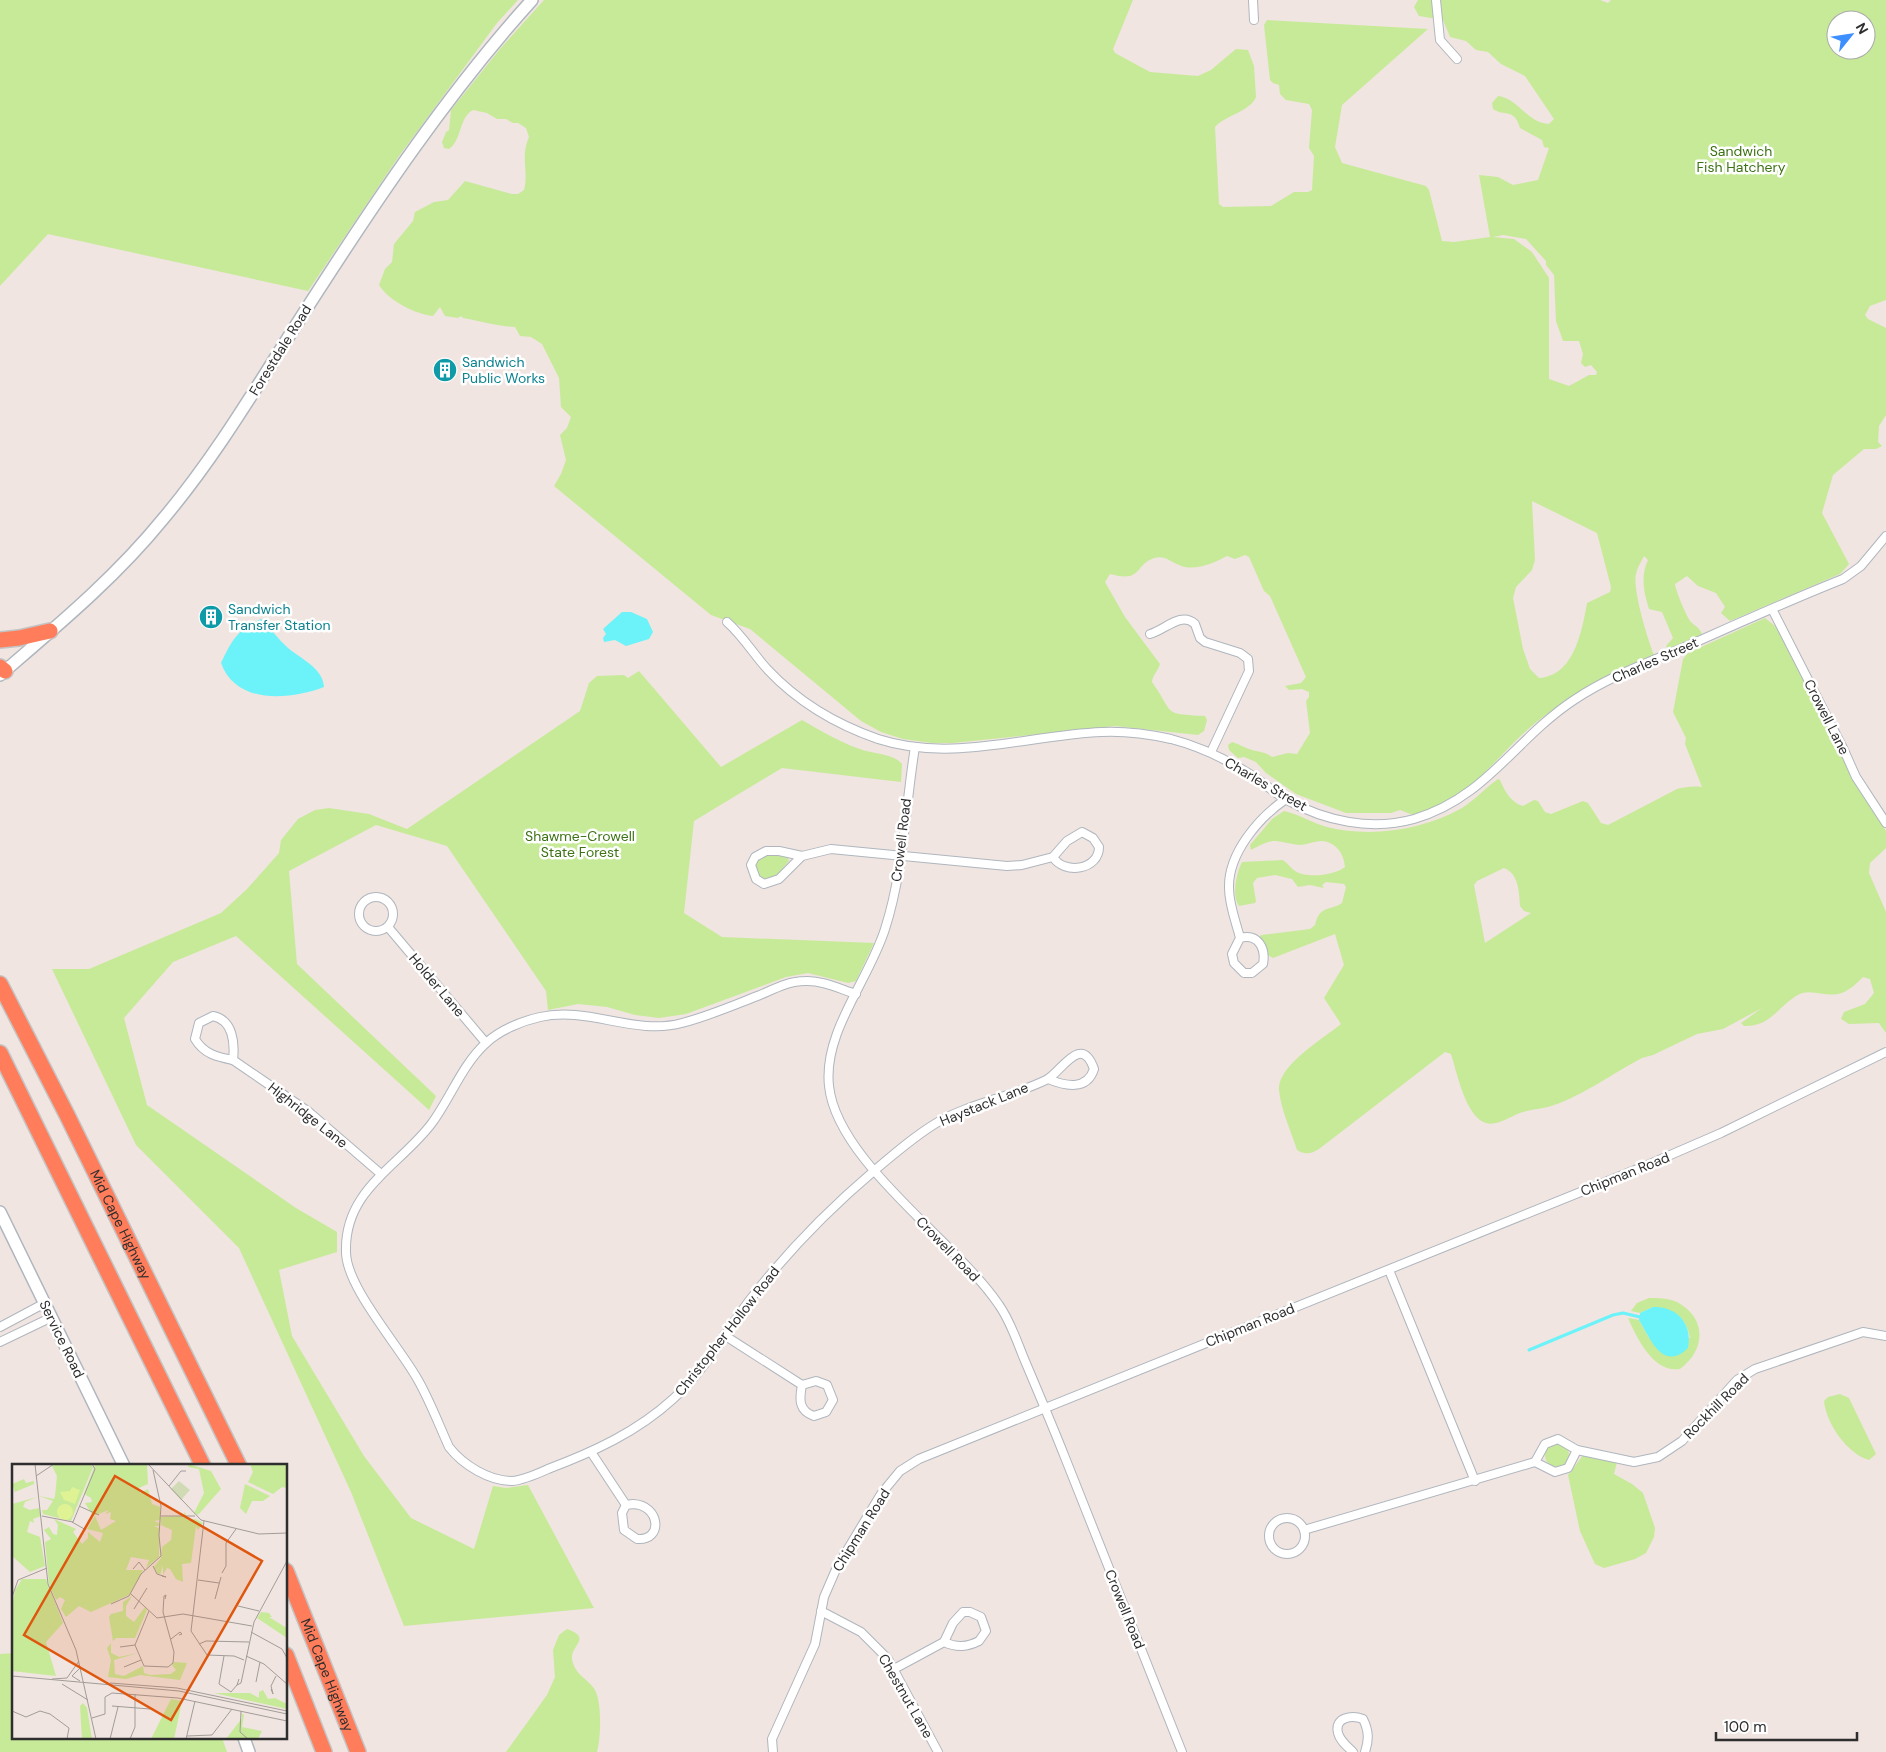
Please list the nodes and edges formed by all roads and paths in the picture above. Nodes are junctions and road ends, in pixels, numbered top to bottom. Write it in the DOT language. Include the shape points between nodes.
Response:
graph roads {
  1 [pos="532,0"];
  2 [pos="1253,0"];
  3 [pos="1436,0"];
  4 [pos="1254,20"];
  5 [pos="1457,59"];
  6 [pos="1886,536"];
  7 [pos="1772,609"];
  8 [pos="727,622"];
  9 [pos="50,631"];
  10 [pos="1150,634"];
  11 [pos="0,640"];
  12 [pos="2,671"];
  13 [pos="915,747"];
  14 [pos="1211,752"];
  15 [pos="1286,799"];
  16 [pos="1886,823"];
  17 [pos="802,856"];
  18 [pos="902,857"];
  19 [pos="1053,857"];
  20 [pos="388,927"];
  21 [pos="1240,938"];
  22 [pos="0,984"];
  23 [pos="856,994"];
  24 [pos="486,1043"];
  25 [pos="0,1052"];
  26 [pos="1886,1052"];
  27 [pos="233,1060"];
  28 [pos="1048,1079"];
  29 [pos="875,1170"];
  30 [pos="380,1174"];
  31 [pos="0,1212"];
  32 [pos="1389,1270"];
  33 [pos="45,1303"];
  34 [pos="52,1317"];
  35 [pos="0,1327"];
  36 [pos="724,1335"];
  37 [pos="1886,1336"];
  38 [pos="0,1342"];
  39 [pos="802,1385"];
  40 [pos="1046,1408"];
  41 [pos="1577,1450"];
  42 [pos="591,1452"];
  43 [pos="1535,1462"];
  44 [pos="123,1464"];
  45 [pos="202,1464"];
  46 [pos="238,1464"];
  47 [pos="1475,1480"];
  48 [pos="626,1505"];
  49 [pos="1304,1530"];
  50 [pos="288,1576"];
  51 [pos="821,1611"];
  52 [pos="944,1642"];
  53 [pos="288,1660"];
  54 [pos="894,1669"];
  55 [pos="245,1740"];
  56 [pos="249,1752"];
  57 [pos="324,1752"];
  58 [pos="358,1752"];
  59 [pos="773,1752"];
  60 [pos="938,1752"];
  61 [pos="1182,1752"];
  62 [pos="1353,1752"];
  63 [pos="1365,1752"];
  1 -- 9 [label="main road, Forestdale Road" via="488,52 405,162 265,376 178,501 138,548"];
  2 -- 4 [label="street"];
  3 -- 5 [label="street" via="1440,40"];
  6 -- 7 [label="street, Charles Street" via="1861,566 1843,579"];
  7 -- 15 [label="street, Charles Street" via="1592,689 1551,717 1466,795 1439,810 1393,823 1352,823 1313,812"];
  7 -- 16 [label="street, Crowell Lane" via="1854,774"];
  8 -- 13 [label="street, Charles Street" via="799,700 832,721 891,743"];
  9 -- 11 [label="highway"];
  9 -- 12 [label="main road, Forestdale Road"];
  10 -- 14 [label="street" via="1177,620 1187,619 1195,624 1202,640 1248,659 1249,671"];
  13 -- 14 [label="street, Charles Street" via="972,749 1111,732 1150,735"];
  13 -- 18 [label="street, Crowell Road"];
  14 -- 15 [label="street, Charles Street"];
  15 -- 21 [label="street" via="1257,825 1235,860 1229,889"];
  17 -- 17 [label="street" via="774,850 763,852 752,862 752,873 761,883 771,883"];
  17 -- 18 [label="street" via="831,849"];
  18 -- 19 [label="street" via="1007,866"];
  18 -- 23 [label="street, Crowell Road" via="886,928"];
  19 -- 19 [label="street" via="1082,832 1093,838 1098,846 1096,859 1081,868 1060,864"];
  20 -- 20 [label="street" via="378,932 366,928 360,919 360,907 364,902 373,897 388,902 393,912"];
  20 -- 24 [label="street, Holder Lane"];
  21 -- 21 [label="street" via="1255,938 1265,954 1263,964 1252,973 1244,973 1234,963 1232,954"];
  22 -- 46 [label="highway, Mid Cape Highway"];
  23 -- 24 [label="street, Christopher Hollow Road" via="816,981 805,981 786,984 668,1026 637,1025 585,1015 551,1015 527,1020"];
  23 -- 29 [label="street, Crowell Road" via="833,1044 828,1071 829,1088 837,1119"];
  24 -- 30 [label="street, Christopher Hollow Road" via="462,1073 432,1123"];
  25 -- 45 [label="highway"];
  26 -- 32 [label="street, Chipman Road" via="1679,1152"];
  27 -- 27 [label="street, Highridge Lane" via="215,1057 199,1045 195,1038 199,1023 213,1016 228,1023 234,1048"];
  27 -- 30 [label="street, Highridge Lane" via="309,1112"];
  28 -- 28 [label="street, Haystack Lane" via="1075,1055 1088,1057 1094,1069 1091,1077 1082,1084 1060,1084"];
  28 -- 29 [label="street, Haystack Lane" via="938,1121"];
  29 -- 36 [label="street, Christopher Hollow Road" via="811,1229 764,1282"];
  29 -- 40 [label="street, Crowell Road" via="998,1304 1008,1319"];
  30 -- 42 [label="street, Christopher Hollow Road" via="360,1199 351,1219 346,1237 348,1264 363,1298 418,1380 452,1451 479,1472 500,1480 514,1481"];
  31 -- 33 [label="main road, Service Road"];
  32 -- 40 [label="street, Chipman Road"];
  32 -- 47 [label="street"];
  33 -- 34 [label="main road, Service Road"];
  33 -- 35 [label="street"];
  34 -- 38 [label="street"];
  34 -- 44 [label="main road, Service Road"];
  36 -- 39 [label="street"];
  36 -- 42 [label="street, Christopher Hollow Road" via="675,1398 626,1434"];
  37 -- 41 [label="street, Rockhill Road" via="1863,1332 1755,1368 1737,1380 1682,1440 1658,1457 1634,1462"];
  39 -- 39 [label="street" via="816,1381 827,1385 832,1400 826,1412 814,1416 807,1414 800,1402"];
  40 -- 51 [label="street, Chipman Road" via="938,1449 900,1471 881,1494 837,1567"];
  40 -- 61 [label="street, Crowell Road"];
  41 -- 43 [label="street" via="1571,1464 1559,1472 1550,1471"];
  41 -- 43 [label="street, Rockhill Road" via="1563,1440 1554,1440 1545,1444"];
  42 -- 48 [label="street"];
  43 -- 47 [label="street"];
  47 -- 49 [label="street"];
  48 -- 48 [label="street" via="641,1504 649,1509 656,1524 649,1537 637,1539 624,1530 622,1514"];
  49 -- 49 [label="street" via="1294,1519 1279,1519 1270,1530 1271,1544 1277,1551 1292,1553 1303,1543"];
  50 -- 58 [label="highway, Mid Cape Highway"];
  51 -- 54 [label="street, Chestnut Lane" via="861,1632"];
  51 -- 59 [label="street, Chipman Road" via="815,1644 772,1739"];
  52 -- 52 [label="street" via="958,1615 970,1612 981,1618 986,1631 979,1641 962,1646"];
  52 -- 54 [label="street"];
  53 -- 57 [label="highway"];
  54 -- 60 [label="street, Chestnut Lane"];
  55 -- 56 [label="main road"];
  62 -- 63 [label="street" via="1342,1742 1337,1731 1339,1723 1353,1716 1363,1719 1366,1725 1369,1736"];
}
